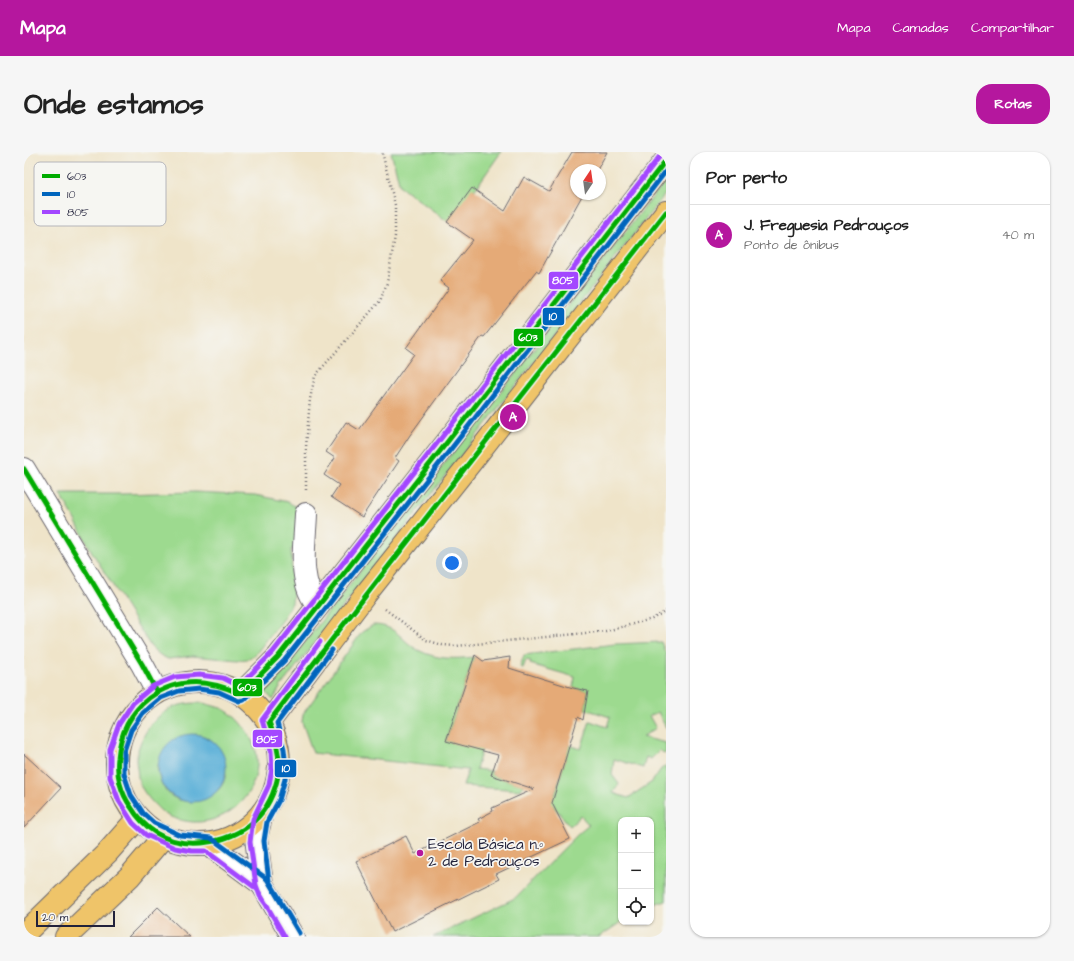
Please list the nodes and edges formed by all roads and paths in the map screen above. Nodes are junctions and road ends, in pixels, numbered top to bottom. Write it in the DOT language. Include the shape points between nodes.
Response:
graph roads {
  1 [pos="382,152"];
  2 [pos="666,160"];
  3 [pos="666,212"];
  4 [pos="24,469"];
  5 [pos="306,514"];
  6 [pos="365,595"];
  7 [pos="318,605"];
  8 [pos="666,611"];
  9 [pos="157,692"];
  10 [pos="241,694"];
  11 [pos="269,722"];
  12 [pos="262,813"];
  13 [pos="138,818"];
  14 [pos="164,836"];
  15 [pos="208,844"];
  16 [pos="262,884"];
  17 [pos="24,934"];
  18 [pos="66,937"];
  19 [pos="294,937"];
  1 -- 5 [label="path" via="395,205 395,236 387,283 380,301 315,376 310,399 306,447"];
  2 -- 7 [label="main road"];
  3 -- 6 [label="main road"];
  4 -- 9 [label="street"];
  5 -- 7 [label="street" via="304,571 312,599"];
  6 -- 8 [label="path" via="426,640 456,646 606,630 652,619"];
  6 -- 11 [label="main road"];
  7 -- 10 [label="main road" via="278,657"];
  9 -- 10 [label="main road" via="177,684 199,682 221,685"];
  9 -- 13 [label="main road" via="138,708 124,727 117,750 117,775 124,798"];
  10 -- 11 [label="main road" via="257,707"];
  11 -- 12 [label="main road" via="279,756 278,776 272,795"];
  12 -- 15 [label="main road" via="229,838"];
  12 -- 16 [label="street" via="256,846"];
  13 -- 14 [label="main road" via="150,829"];
  13 -- 17 [label="main road" via="107,853"];
  14 -- 15 [label="main road" via="178,842"];
  14 -- 18 [label="main road" via="130,876"];
  15 -- 16 [label="street"];
  16 -- 19 [label="street"];
}
